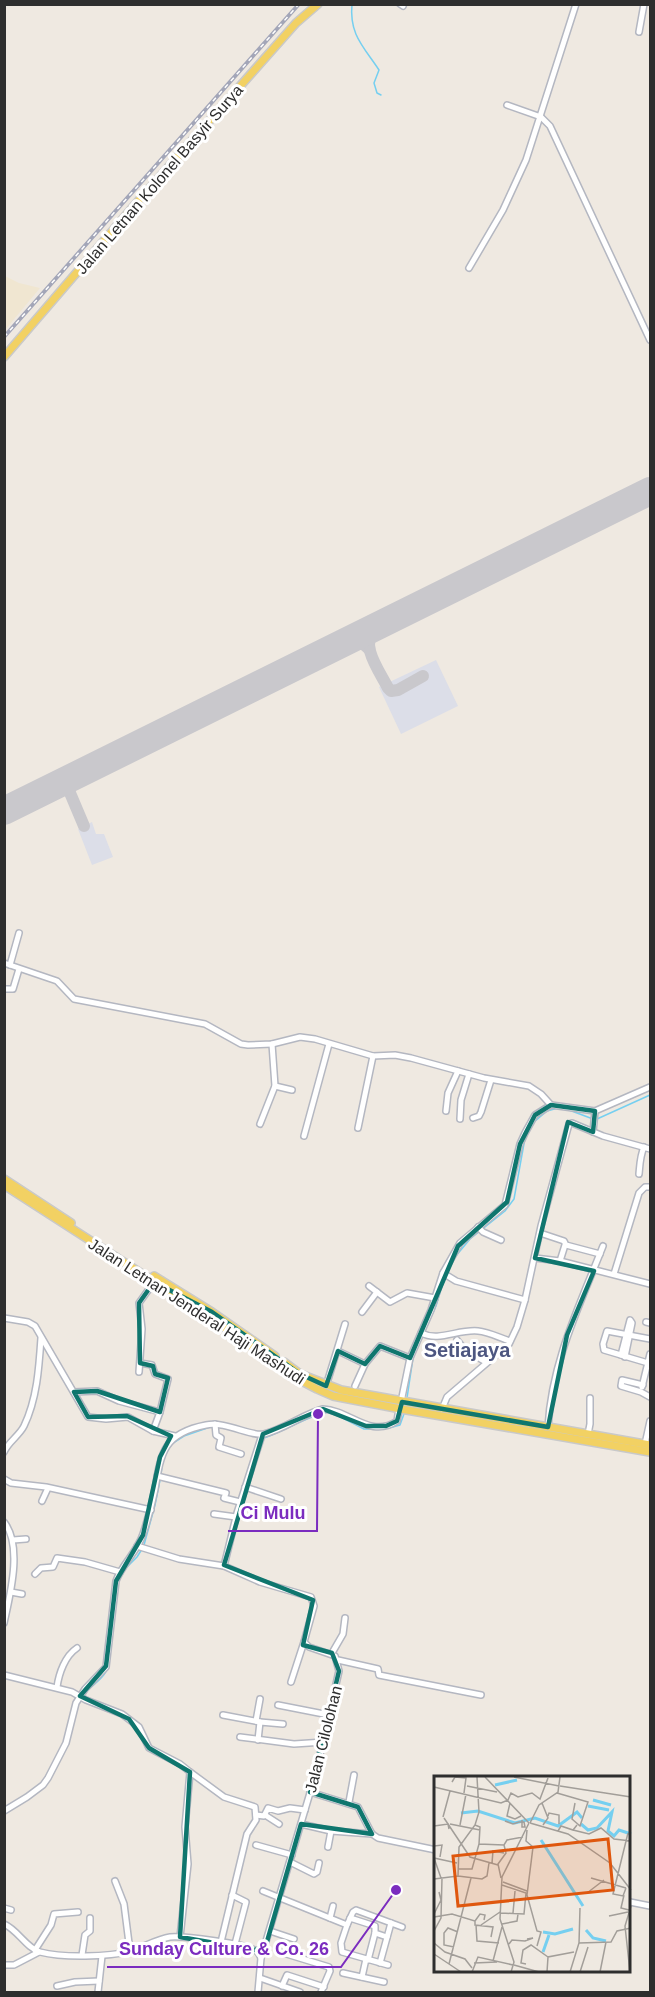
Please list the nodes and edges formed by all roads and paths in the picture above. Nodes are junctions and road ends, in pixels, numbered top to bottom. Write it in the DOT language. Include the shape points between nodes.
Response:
graph roads {
  1 [pos="318,4"];
  2 [pos="576,4"];
  3 [pos="644,4"];
  4 [pos="639,32"];
  5 [pos="507,105"];
  6 [pos="541,117"];
  7 [pos="469,268"];
  8 [pos="651,340"];
  9 [pos="4,357"];
  10 [pos="19,933"];
  11 [pos="7,964"];
  12 [pos="19,969"];
  13 [pos="4,989"];
  14 [pos="272,1044"];
  15 [pos="329,1044"];
  16 [pos="374,1056"];
  17 [pos="458,1071"];
  18 [pos="469,1074"];
  19 [pos="491,1080"];
  20 [pos="275,1086"];
  21 [pos="651,1087"];
  22 [pos="292,1090"];
  23 [pos="551,1105"];
  24 [pos="447,1111"];
  25 [pos="595,1114"];
  26 [pos="473,1118"];
  27 [pos="459,1119"];
  28 [pos="260,1124"];
  29 [pos="358,1128"];
  30 [pos="593,1129"];
  31 [pos="304,1136"];
  32 [pos="644,1147"];
  33 [pos="651,1149"];
  34 [pos="639,1174"];
  35 [pos="4,1179"];
  36 [pos="4,1185"];
  37 [pos="651,1187"];
  38 [pos="481,1230"];
  39 [pos="540,1233"];
  40 [pos="501,1240"];
  41 [pos="565,1245"];
  42 [pos="603,1246"];
  43 [pos="600,1254"];
  44 [pos="535,1258"];
  45 [pos="560,1261"];
  46 [pos="594,1271"];
  47 [pos="614,1274"];
  48 [pos="446,1276"];
  49 [pos="154,1282"];
  50 [pos="651,1284"];
  51 [pos="369,1286"];
  52 [pos="166,1287"];
  53 [pos="377,1292"];
  54 [pos="435,1295"];
  55 [pos="525,1299"];
  56 [pos="362,1312"];
  57 [pos="4,1318"];
  58 [pos="345,1324"];
  59 [pos="423,1334"];
  60 [pos="628,1335"];
  61 [pos="41,1338"];
  62 [pos="651,1339"];
  63 [pos="457,1340"];
  64 [pos="510,1341"];
  65 [pos="338,1352"];
  66 [pos="651,1354"];
  67 [pos="623,1356"];
  68 [pos="410,1358"];
  69 [pos="486,1362"];
  70 [pos="140,1363"];
  71 [pos="648,1363"];
  72 [pos="365,1364"];
  73 [pos="139,1372"];
  74 [pos="643,1385"];
  75 [pos="326,1386"];
  76 [pos="355,1386"];
  77 [pos="74,1392"];
  78 [pos="641,1392"];
  79 [pos="651,1397"];
  80 [pos="590,1398"];
  81 [pos="375,1401"];
  82 [pos="404,1406"];
  83 [pos="442,1409"];
  84 [pos="160,1412"];
  85 [pos="651,1421"];
  86 [pos="215,1426"];
  87 [pos="548,1427"];
  88 [pos="153,1431"];
  89 [pos="588,1434"];
  90 [pos="175,1437"];
  91 [pos="261,1437"];
  92 [pos="648,1444"];
  93 [pos="4,1452"];
  94 [pos="651,1452"];
  95 [pos="241,1454"];
  96 [pos="159,1477"];
  97 [pos="4,1479"];
  98 [pos="245,1487"];
  99 [pos="48,1488"];
  100 [pos="282,1499"];
  101 [pos="42,1501"];
  102 [pos="240,1502"];
  103 [pos="151,1510"];
  104 [pos="214,1514"];
  105 [pos="236,1517"];
  106 [pos="4,1522"];
  107 [pos="26,1539"];
  108 [pos="13,1540"];
  109 [pos="141,1548"];
  110 [pos="224,1566"];
  111 [pos="120,1572"];
  112 [pos="35,1574"];
  113 [pos="11,1592"];
  114 [pos="22,1594"];
  115 [pos="345,1618"];
  116 [pos="4,1623"];
  117 [pos="304,1642"];
  118 [pos="77,1648"];
  119 [pos="332,1653"];
  120 [pos="338,1660"];
  121 [pos="4,1675"];
  122 [pos="291,1682"];
  123 [pos="57,1687"];
  124 [pos="481,1695"];
  125 [pos="81,1698"];
  126 [pos="260,1699"];
  127 [pos="278,1705"];
  128 [pos="223,1715"];
  129 [pos="329,1715"];
  130 [pos="258,1721"];
  131 [pos="283,1724"];
  132 [pos="240,1737"];
  133 [pos="258,1740"];
  134 [pos="324,1742"];
  135 [pos="190,1772"];
  136 [pos="354,1775"];
  137 [pos="310,1792"];
  138 [pos="349,1802"];
  139 [pos="4,1810"];
  140 [pos="305,1810"];
  141 [pos="256,1815"];
  142 [pos="265,1815"];
  143 [pos="279,1824"];
  144 [pos="301,1824"];
  145 [pos="331,1831"];
  146 [pos="372,1834"];
  147 [pos="256,1845"];
  148 [pos="328,1847"];
  149 [pos="434,1850"];
  150 [pos="292,1855"];
  151 [pos="290,1862"];
  152 [pos="319,1863"];
  153 [pos="115,1881"];
  154 [pos="263,1891"];
  155 [pos="232,1894"];
  156 [pos="279,1899"];
  157 [pos="631,1902"];
  158 [pos="333,1906"];
  159 [pos="651,1906"];
  160 [pos="78,1912"];
  161 [pos="90,1918"];
  162 [pos="330,1918"];
  163 [pos="350,1918"];
  164 [pos="391,1923"];
  165 [pos="4,1924"];
  166 [pos="347,1925"];
  167 [pos="402,1927"];
  168 [pos="270,1931"];
  169 [pos="375,1933"];
  170 [pos="180,1937"];
  171 [pos="387,1937"];
  172 [pos="294,1939"];
  173 [pos="220,1942"];
  174 [pos="235,1944"];
  175 [pos="266,1945"];
  176 [pos="255,1950"];
  177 [pos="37,1951"];
  178 [pos="130,1951"];
  179 [pos="280,1952"];
  180 [pos="82,1955"];
  181 [pos="102,1956"];
  182 [pos="261,1958"];
  183 [pos="367,1960"];
  184 [pos="380,1963"];
  185 [pos="388,1965"];
  186 [pos="5,1966"];
  187 [pos="343,1973"];
  188 [pos="362,1977"];
  189 [pos="260,1978"];
  190 [pos="99,1982"];
  191 [pos="384,1982"];
  192 [pos="57,1986"];
  193 [pos="282,1986"];
  194 [pos="323,1990"];
  195 [pos="98,1992"];
  196 [pos="258,1992"];
  197 [pos="300,1992"];
  1 -- 9 [label="main road, Jalan Letnan Kolonel Basyir Surya" via="296,23"];
  2 -- 6 [label="street"];
  3 -- 4 [label="street"];
  5 -- 6 [label="street"];
  6 -- 7 [label="street" via="520,174"];
  6 -- 8 [label="street" via="554,133"];
  10 -- 11 [label="street"];
  11 -- 12 [label="street"];
  12 -- 13 [label="street" via="13,989"];
  12 -- 14 [label="street" via="57,981 74,999 204,1024 248,1045"];
  14 -- 15 [label="street" via="300,1037"];
  14 -- 20 [label="street"];
  15 -- 16 [label="street"];
  15 -- 31 [label="street"];
  16 -- 17 [label="street" via="395,1055"];
  16 -- 29 [label="street"];
  17 -- 18 [label="street"];
  17 -- 24 [label="street" via="448,1093"];
  18 -- 19 [label="street"];
  18 -- 27 [label="street"];
  19 -- 23 [label="street" via="529,1086"];
  19 -- 26 [label="street" via="481,1112"];
  20 -- 22 [label="street"];
  20 -- 28 [label="street"];
  21 -- 25 [label="street"];
  23 -- 25 [label="street"];
  23 -- 38 [label="street" via="534,1115 520,1144 505,1205"];
  25 -- 30 [label="street"];
  30 -- 32 [label="street"];
  30 -- 39 [label="street" via="572,1123 568,1126"];
  32 -- 33 [label="street"];
  32 -- 34 [label="street"];
  35 -- 52 [label="main road, Jalan Letnan Jenderal Haji Mashudi"];
  36 -- 49 [label="main road, Jalan Letnan Jenderal Haji Mashudi"];
  37 -- 47 [label="street" via="639,1193"];
  38 -- 40 [label="street"];
  38 -- 48 [label="street" via="460,1243"];
  39 -- 41 [label="street" via="564,1241"];
  39 -- 44 [label="street"];
  41 -- 43 [label="street"];
  41 -- 45 [label="street"];
  42 -- 43 [label="street"];
  43 -- 46 [label="street"];
  44 -- 45 [label="street"];
  44 -- 55 [label="street"];
  45 -- 46 [label="street"];
  46 -- 47 [label="street"];
  46 -- 87 [label="street" via="567,1335 552,1391"];
  47 -- 50 [label="street"];
  48 -- 54 [label="street"];
  48 -- 55 [label="street"];
  49 -- 52 [label="main road, Jalan Letnan Jenderal Haji Mashudi"];
  49 -- 70 [label="street" via="139,1303"];
  51 -- 53 [label="street"];
  52 -- 75 [label="main road, Jalan Letnan Jenderal Haji Mashudi" via="212,1312 300,1374"];
  52 -- 81 [label="main road, Jalan Letnan Jenderal Haji Mashudi" via="317,1389 333,1396"];
  53 -- 54 [label="street" via="392,1302 407,1293"];
  53 -- 56 [label="street"];
  54 -- 59 [label="street"];
  55 -- 64 [label="street"];
  57 -- 61 [label="street" via="31,1323"];
  58 -- 65 [label="street"];
  59 -- 64 [label="street" via="439,1337 475,1331"];
  59 -- 68 [label="street"];
  60 -- 62 [label="street"];
  60 -- 67 [label="street"];
  60 -- 67 [label="street" via="606,1331 602,1350"];
  61 -- 77 [label="street"];
  61 -- 93 [label="street" via="31,1410"];
  63 -- 69 [label="street" via="465,1350"];
  64 -- 69 [label="street"];
  65 -- 72 [label="street"];
  65 -- 75 [label="street"];
  66 -- 71 [label="street"];
  67 -- 71 [label="street"];
  68 -- 72 [label="street" via="380,1346"];
  68 -- 82 [label="street"];
  69 -- 83 [label="street" via="447,1397"];
  70 -- 73 [label="street"];
  70 -- 84 [label="street" via="152,1365 155,1374 168,1379"];
  71 -- 74 [label="street"];
  72 -- 76 [label="street"];
  74 -- 78 [label="street"];
  74 -- 78 [label="street" via="621,1382 621,1386"];
  75 -- 81 [label="main road, Jalan Letnan Jenderal Haji Mashudi"];
  77 -- 84 [label="street" via="97,1391"];
  77 -- 88 [label="street" via="88,1417 128,1417"];
  78 -- 79 [label="street"];
  80 -- 89 [label="street"];
  81 -- 82 [label="main road, Jalan Letnan Jenderal Haji Mashudi"];
  82 -- 83 [label="main road, Jalan Letnan Jenderal Haji Mashudi"];
  82 -- 91 [label="street" via="397,1421 380,1427 366,1426 324,1409"];
  82 -- 94 [label="main road, Jalan Letnan Jenderal Haji Mashudi"];
  83 -- 87 [label="main road, Jalan Letnan Jenderal Haji Mashudi"];
  84 -- 88 [label="street"];
  85 -- 92 [label="street"];
  86 -- 90 [label="street" via="192,1428"];
  86 -- 91 [label="street" via="240,1428"];
  86 -- 95 [label="street" via="219,1447"];
  87 -- 89 [label="main road, Jalan Letnan Jenderal Haji Mashudi"];
  88 -- 90 [label="street"];
  89 -- 92 [label="main road, Jalan Letnan Jenderal Haji Mashudi"];
  90 -- 96 [label="street" via="162,1452"];
  91 -- 98 [label="street"];
  96 -- 102 [label="street" via="226,1493 224,1498"];
  96 -- 103 [label="street"];
  97 -- 99 [label="street"];
  98 -- 100 [label="street"];
  98 -- 102 [label="street"];
  99 -- 101 [label="street"];
  99 -- 103 [label="street"];
  102 -- 105 [label="street"];
  103 -- 109 [label="street"];
  104 -- 105 [label="street"];
  105 -- 110 [label="street"];
  106 -- 108 [label="street"];
  107 -- 108 [label="street"];
  108 -- 113 [label="street"];
  109 -- 110 [label="street"];
  109 -- 111 [label="street"];
  110 -- 117 [label="street" via="313,1600"];
  111 -- 112 [label="street" via="56,1558 53,1567 41,1568"];
  111 -- 125 [label="street" via="113,1593 106,1665"];
  113 -- 114 [label="street"];
  113 -- 116 [label="street"];
  115 -- 119 [label="street" via="343,1634"];
  117 -- 119 [label="street"];
  117 -- 122 [label="street"];
  118 -- 123 [label="street" via="60,1673"];
  119 -- 120 [label="street"];
  120 -- 124 [label="street" via="378,1669 382,1675"];
  120 -- 129 [label="street, Jalan Cilolohan"];
  121 -- 123 [label="street"];
  123 -- 125 [label="street"];
  125 -- 135 [label="street" via="129,1719 141,1730 149,1748"];
  125 -- 139 [label="street" via="72,1713 66,1743 48,1778 27,1797"];
  126 -- 130 [label="street"];
  127 -- 129 [label="street"];
  128 -- 130 [label="street"];
  129 -- 134 [label="street, Jalan Cilolohan"];
  130 -- 131 [label="street"];
  130 -- 133 [label="street"];
  132 -- 133 [label="street"];
  133 -- 134 [label="street"];
  134 -- 137 [label="street, Jalan Cilolohan"];
  135 -- 141 [label="street" via="224,1797 254,1806"];
  135 -- 170 [label="street" via="185,1827 188,1859"];
  136 -- 138 [label="street"];
  137 -- 138 [label="street"];
  137 -- 140 [label="street, Jalan Cilolohan"];
  138 -- 146 [label="street" via="362,1812"];
  140 -- 142 [label="street" via="268,1808"];
  140 -- 144 [label="street, Jalan Cilolohan"];
  141 -- 142 [label="street"];
  141 -- 155 [label="street" via="247,1834"];
  142 -- 143 [label="street"];
  144 -- 145 [label="street"];
  144 -- 150 [label="street, Jalan Cilolohan"];
  145 -- 146 [label="street"];
  145 -- 148 [label="street"];
  146 -- 149 [label="street" via="383,1841"];
  147 -- 150 [label="street"];
  150 -- 151 [label="street, Jalan Cilolohan"];
  151 -- 152 [label="street" via="314,1874"];
  151 -- 156 [label="street, Jalan Cilolohan"];
  153 -- 178 [label="street" via="124,1904"];
  154 -- 156 [label="street"];
  155 -- 173 [label="street"];
  155 -- 174 [label="street" via="246,1901"];
  156 -- 162 [label="street"];
  156 -- 168 [label="street, Jalan Cilolohan"];
  157 -- 159 [label="street"];
  158 -- 162 [label="street"];
  160 -- 177 [label="street" via="54,1914"];
  161 -- 180 [label="street"];
  162 -- 166 [label="street"];
  163 -- 164 [label="street" via="356,1910"];
  163 -- 166 [label="street"];
  163 -- 169 [label="street" via="375,1926"];
  164 -- 167 [label="street"];
  164 -- 171 [label="street"];
  165 -- 177 [label="street"];
  166 -- 183 [label="street" via="342,1952"];
  168 -- 172 [label="street"];
  168 -- 175 [label="street, Jalan Cilolohan"];
  169 -- 171 [label="street"];
  169 -- 183 [label="street"];
  170 -- 173 [label="street"];
  170 -- 178 [label="street"];
  171 -- 184 [label="street"];
  173 -- 174 [label="street"];
  174 -- 176 [label="street"];
  175 -- 176 [label="street"];
  175 -- 182 [label="street, Jalan Cilolohan"];
  176 -- 182 [label="street"];
  177 -- 180 [label="street"];
  177 -- 186 [label="street"];
  178 -- 181 [label="street"];
  179 -- 194 [label="street" via="329,1967"];
  180 -- 181 [label="street"];
  181 -- 190 [label="street"];
  182 -- 189 [label="street, Jalan Cilolohan"];
  183 -- 184 [label="street"];
  183 -- 188 [label="street"];
  184 -- 185 [label="street"];
  187 -- 188 [label="street"];
  188 -- 191 [label="street"];
  189 -- 193 [label="street"];
  189 -- 196 [label="street, Jalan Cilolohan"];
  190 -- 192 [label="street"];
  190 -- 195 [label="street"];
  193 -- 194 [label="street" via="287,1975"];
  193 -- 197 [label="street"];
}
